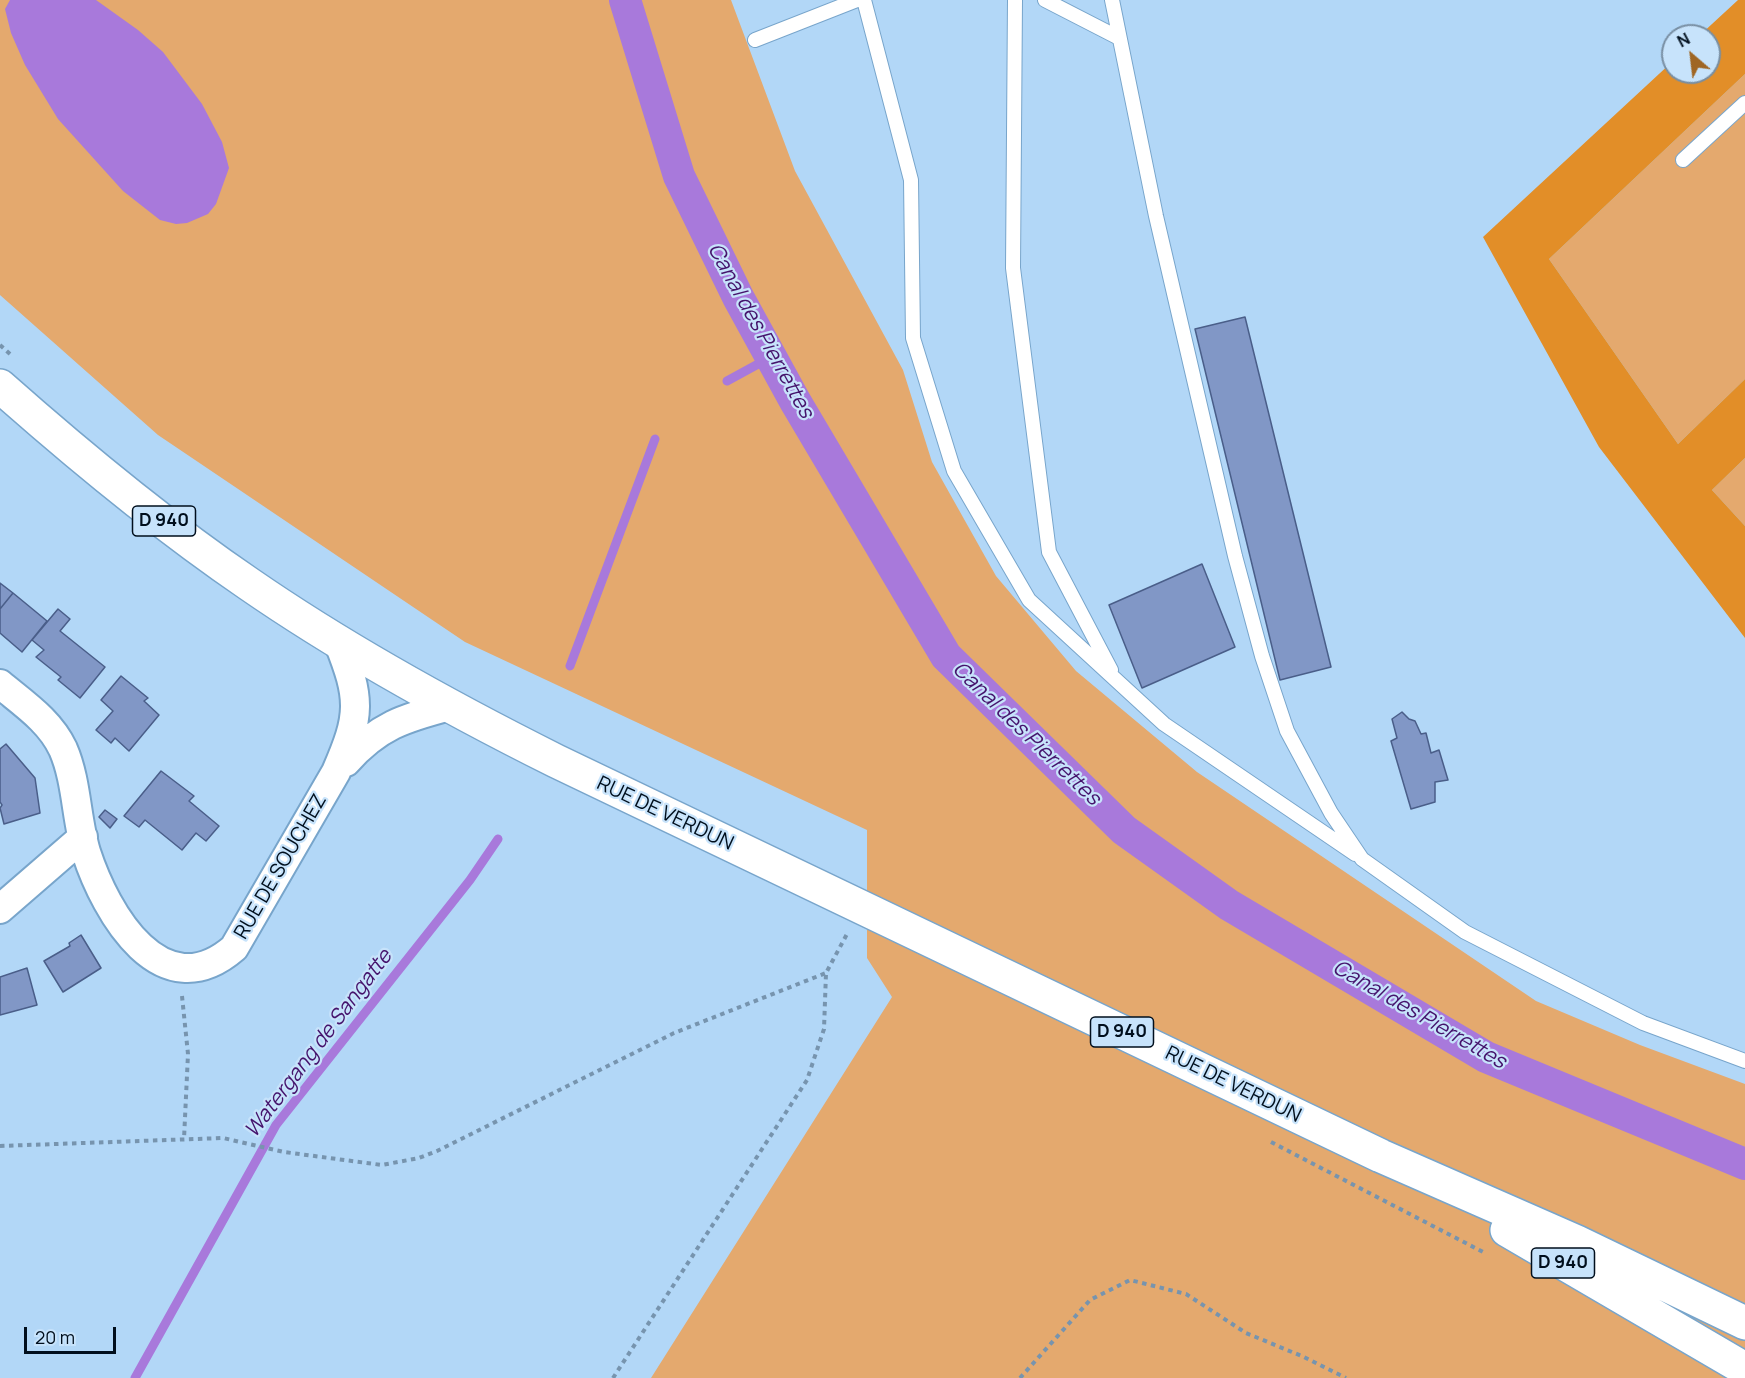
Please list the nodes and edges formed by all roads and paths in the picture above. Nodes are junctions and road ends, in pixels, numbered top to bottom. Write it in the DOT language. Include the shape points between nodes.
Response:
graph roads {
  1 [pos="857,0"];
  2 [pos="864,0"];
  3 [pos="1015,0"];
  4 [pos="1045,0"];
  5 [pos="1112,0"];
  6 [pos="1119,38"];
  7 [pos="755,40"];
  8 [pos="1745,103"];
  9 [pos="1683,160"];
  10 [pos="0,345"];
  11 [pos="8,372"];
  12 [pos="338,641"];
  13 [pos="1116,679"];
  14 [pos="0,684"];
  15 [pos="450,706"];
  16 [pos="336,772"];
  17 [pos="83,837"];
  18 [pos="1362,859"];
  19 [pos="862,908"];
  20 [pos="0,909"];
  21 [pos="179,968"];
  22 [pos="826,973"];
  23 [pos="1745,1061"];
  24 [pos="184,1139"];
  25 [pos="1270,1141"];
  26 [pos="0,1146"];
  27 [pos="1381,1156"];
  28 [pos="1487,1254"];
  29 [pos="1745,1323"];
  30 [pos="1745,1369"];
  31 [pos="613,1378"];
  32 [pos="1020,1378"];
  33 [pos="1346,1378"];
  1 -- 7 [label="lane"];
  2 -- 13 [label="lane" via="911,180 913,338 954,471 1029,600"];
  3 -- 13 [label="lane" via="1013,268 1049,552"];
  4 -- 6 [label="lane"];
  5 -- 6 [label="lane"];
  6 -- 18 [label="lane" via="1235,556 1262,656 1287,731 1331,813"];
  8 -- 9 [label="lane"];
  10 -- 11 [label="path"];
  11 -- 12 [label="main road, RUE DE VERDUN / D 940" via="121,489 249,584"];
  12 -- 15 [label="main road, RUE DE VERDUN / D 940"];
  12 -- 16 [label="street, RUE DE SOUCHEZ" via="355,687 356,714 350,742"];
  13 -- 18 [label="lane" via="1164,724"];
  14 -- 17 [label="street" via="47,724 60,743"];
  15 -- 16 [label="street, RUE DE SOUCHEZ" via="391,724 359,747"];
  15 -- 19 [label="main road, RUE DE VERDUN / D 940" via="556,762"];
  16 -- 21 [label="street, RUE DE SOUCHEZ" via="234,948 214,963"];
  17 -- 20 [label="street"];
  17 -- 21 [label="street" via="102,888 131,937 154,958"];
  18 -- 23 [label="lane" via="1465,932 1643,1023"];
  19 -- 22 [label="path"];
  19 -- 27 [label="main road, RUE DE VERDUN / D 940"];
  21 -- 24 [label="path" via="188,1054"];
  22 -- 24 [label="path" via="689,1026 419,1158 382,1166 284,1152 222,1138"];
  22 -- 31 [label="path" via="824,1029 807,1080"];
  24 -- 26 [label="path"];
  25 -- 28 [label="path"];
  27 -- 29 [label="main road, RUE DE VERDUN / D 940" via="1577,1242"];
  27 -- 30 [label="main road, RUE DE VERDUN / D 940"];
  32 -- 33 [label="path" via="1090,1300 1130,1280 1186,1294 1246,1334"];
}
